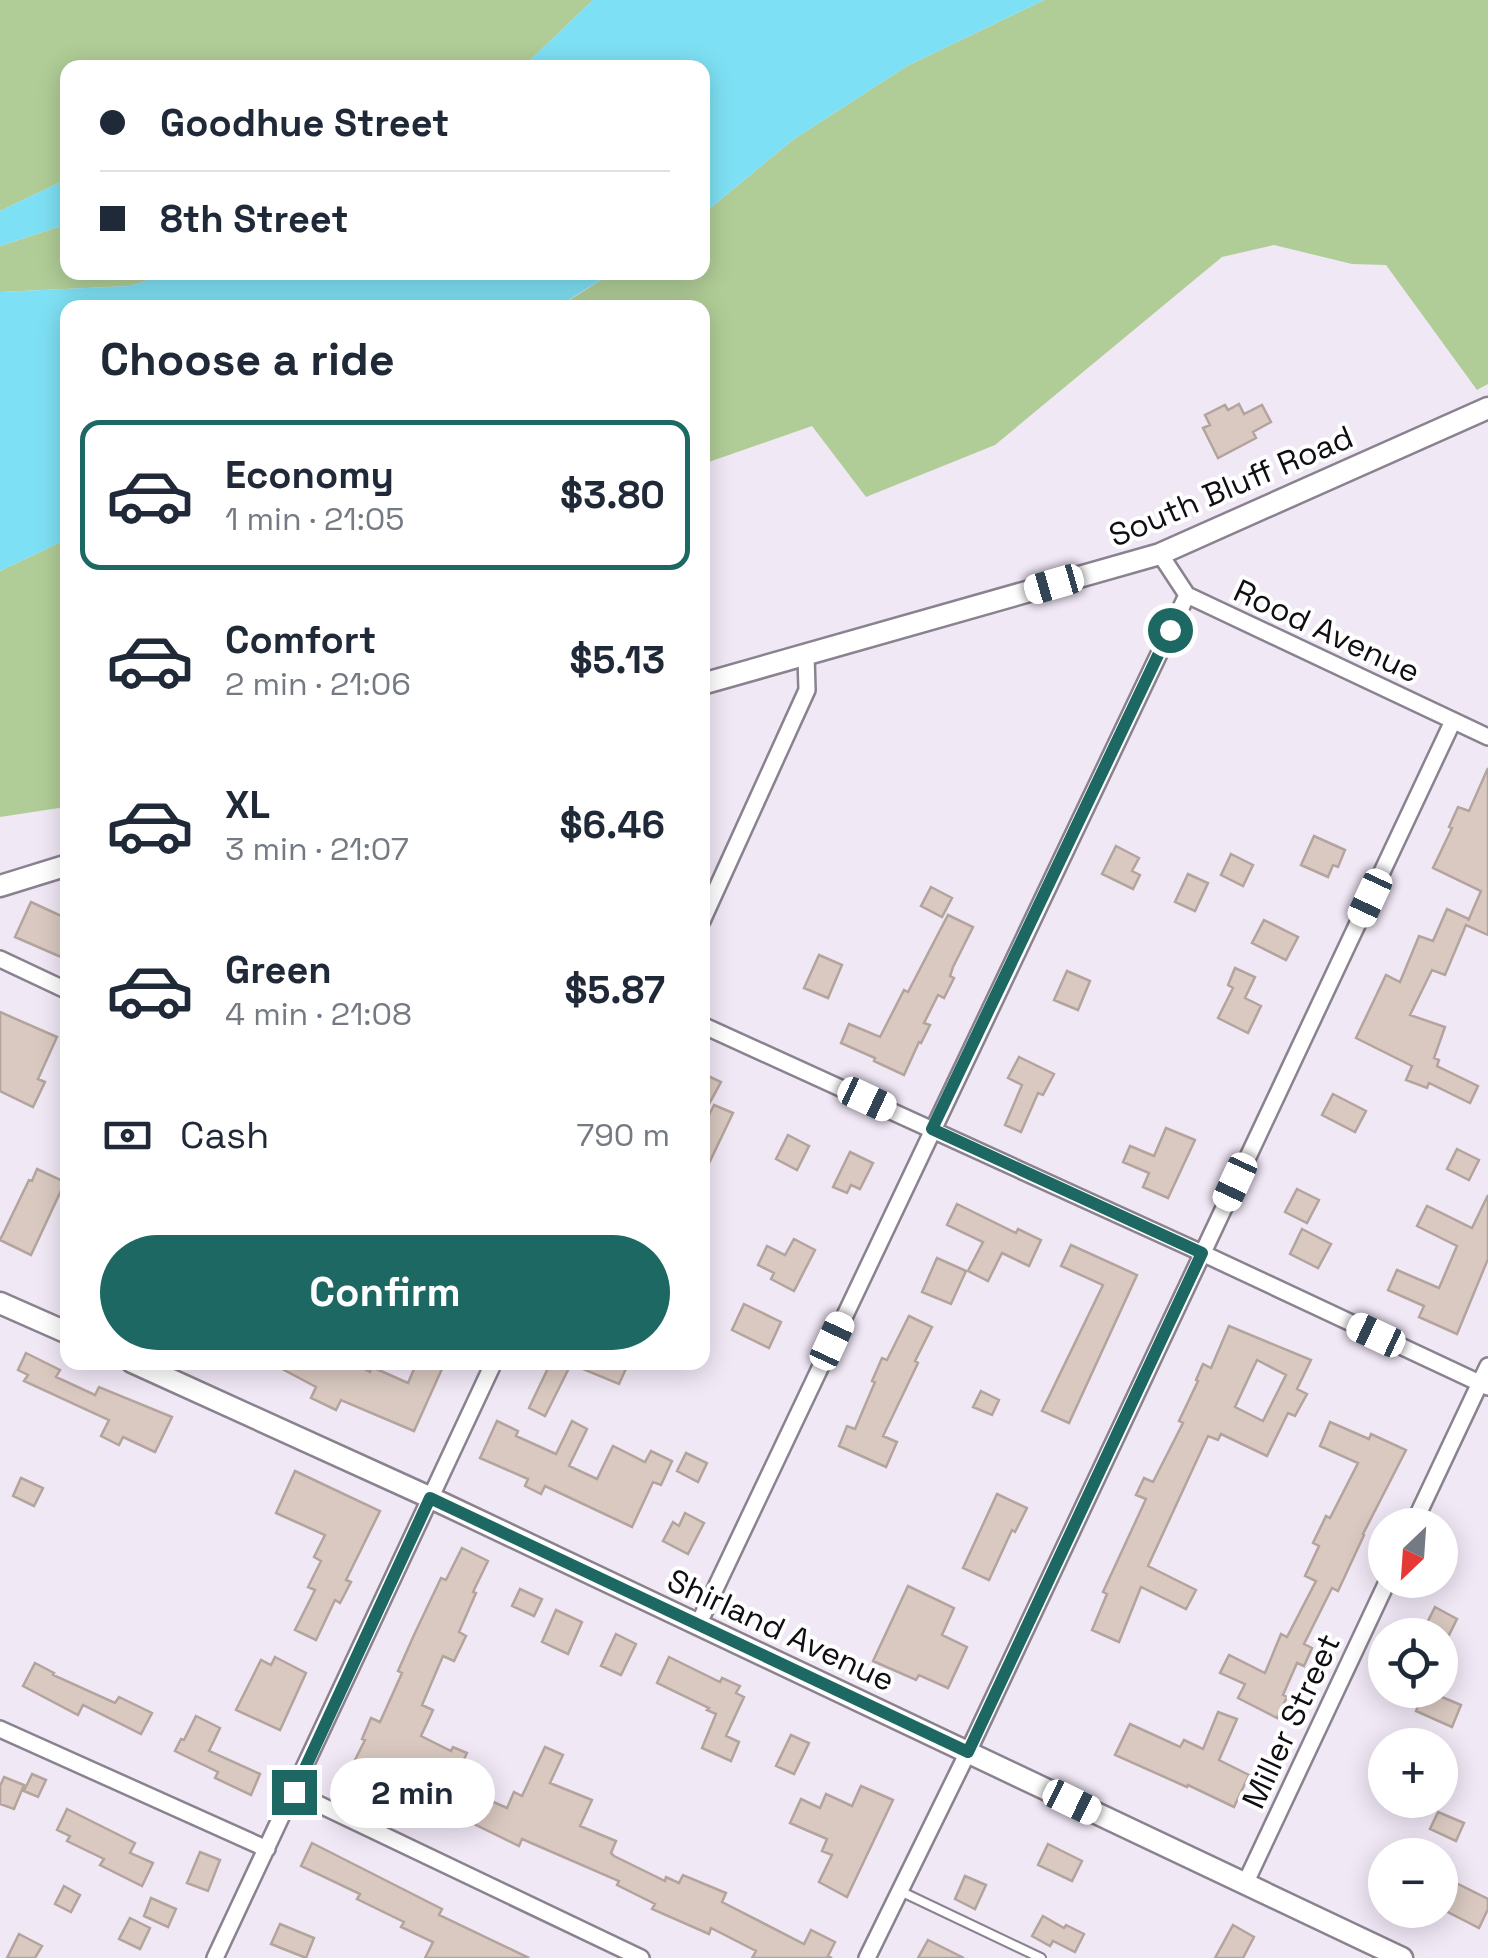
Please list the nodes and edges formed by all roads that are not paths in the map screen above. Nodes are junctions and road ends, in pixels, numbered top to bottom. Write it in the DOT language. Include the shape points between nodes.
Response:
graph roads {
  1 [pos="1488,408"];
  2 [pos="1160,554"];
  3 [pos="1187,594"];
  4 [pos="806,655"];
  5 [pos="710,682"];
  6 [pos="1453,721"];
  7 [pos="1488,737"];
  8 [pos="60,867"];
  9 [pos="0,886"];
  10 [pos="710,904"];
  11 [pos="0,959"];
  12 [pos="60,986"];
  13 [pos="710,1029"];
  14 [pos="932,1129"];
  15 [pos="1202,1253"];
  16 [pos="0,1303"];
  17 [pos="60,1330"];
  18 [pos="1488,1366"];
  19 [pos="150,1370"];
  20 [pos="490,1370"];
  21 [pos="1484,1386"];
  22 [pos="430,1498"];
  23 [pos="1423,1508"];
  24 [pos="1380,1598"];
  25 [pos="698,1624"];
  26 [pos="0,1729"];
  27 [pos="968,1752"];
  28 [pos="294,1792"];
  29 [pos="267,1850"];
  30 [pos="1245,1884"];
  31 [pos="899,1890"];
  32 [pos="215,1958"];
  33 [pos="641,1958"];
  34 [pos="867,1958"];
  35 [pos="1040,1958"];
  36 [pos="1402,1958"];
  1 -- 2 [label="street, South Bluff Road"];
  2 -- 3 [label="street, Rood Avenue"];
  2 -- 4 [label="street, South Bluff Road"];
  3 -- 6 [label="street, Rood Avenue"];
  3 -- 14 [label="street"];
  4 -- 5 [label="street, South Bluff Road"];
  4 -- 10 [label="street" via="808,690"];
  6 -- 7 [label="street, Rood Avenue"];
  6 -- 15 [label="street"];
  8 -- 9 [label="street"];
  11 -- 12 [label="street"];
  13 -- 14 [label="street"];
  14 -- 15 [label="street"];
  14 -- 25 [label="street"];
  15 -- 21 [label="street"];
  15 -- 27 [label="street"];
  16 -- 17 [label="street"];
  18 -- 21 [label="street"];
  19 -- 22 [label="street, Shirland Avenue"];
  20 -- 22 [label="street"];
  21 -- 23 [label="street"];
  22 -- 25 [label="street, Shirland Avenue"];
  22 -- 28 [label="street"];
  24 -- 30 [label="street, Miller Street"];
  25 -- 27 [label="street, Shirland Avenue"];
  26 -- 29 [label="street"];
  27 -- 30 [label="street, Shirland Avenue"];
  27 -- 31 [label="street"];
  28 -- 29 [label="street"];
  28 -- 33 [label="street"];
  29 -- 32 [label="street"];
  30 -- 36 [label="street, Shirland Avenue"];
  31 -- 34 [label="street"];
  31 -- 35 [label="lane"];
}
